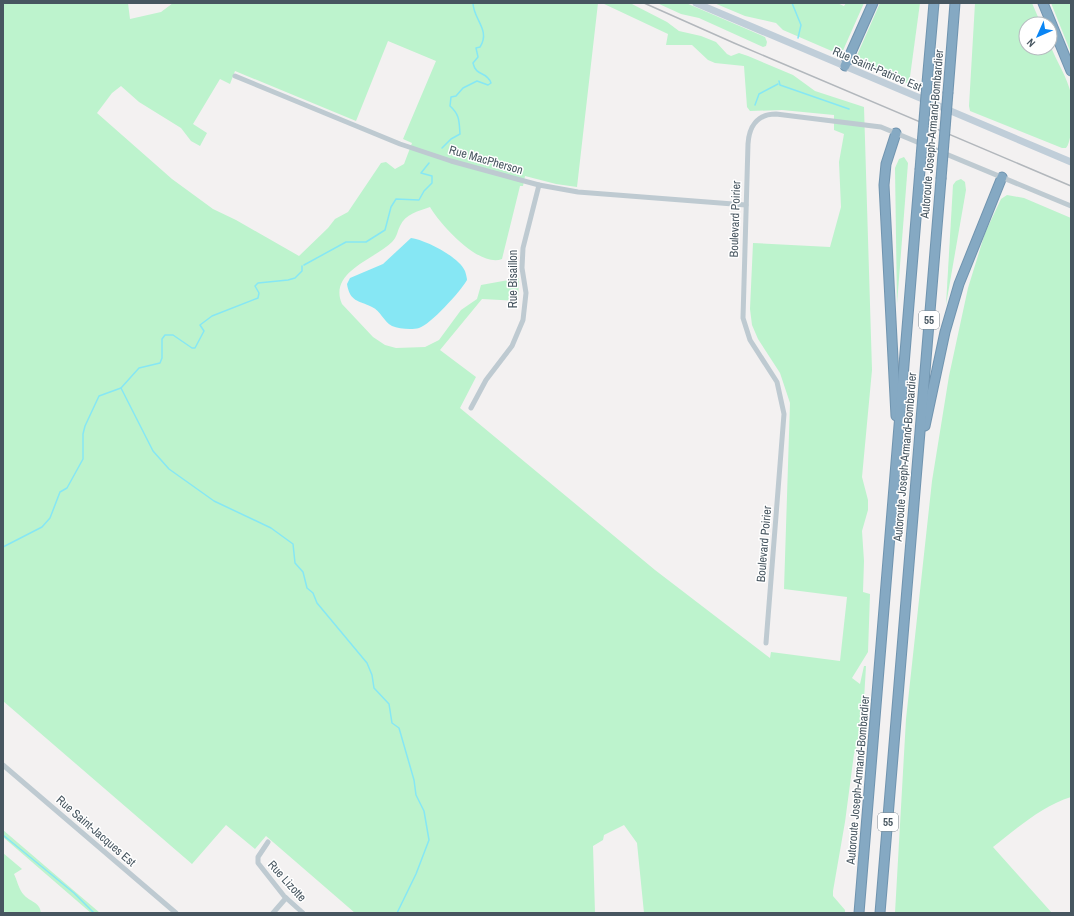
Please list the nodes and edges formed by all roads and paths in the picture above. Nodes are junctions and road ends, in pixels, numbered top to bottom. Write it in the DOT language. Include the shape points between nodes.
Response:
graph roads {
  1 [pos="696,3"];
  2 [pos="873,3"];
  3 [pos="934,3"];
  4 [pos="955,3"];
  5 [pos="1043,3"];
  6 [pos="845,66"];
  7 [pos="1071,71"];
  8 [pos="235,76"];
  9 [pos="896,133"];
  10 [pos="1071,162"];
  11 [pos="1002,177"];
  12 [pos="539,185"];
  13 [pos="746,205"];
  14 [pos="1071,206"];
  15 [pos="471,408"];
  16 [pos="898,443"];
  17 [pos="917,460"];
  18 [pos="766,644"];
  19 [pos="3,765"];
  20 [pos="268,842"];
  21 [pos="286,898"];
  22 [pos="176,913"];
  23 [pos="273,913"];
  24 [pos="303,913"];
  25 [pos="859,913"];
  26 [pos="880,913"];
  1 -- 6 [label="street, Rue Saint-Patrice Est"];
  2 -- 6 [label="highway"];
  3 -- 16 [label="highway, Autoroute Joseph-Armand-Bombardier / 55, bridge"];
  4 -- 17 [label="highway, Autoroute Joseph-Armand-Bombardier / 55, bridge"];
  5 -- 7 [label="highway"];
  6 -- 10 [label="street, Rue Saint-Patrice Est"];
  8 -- 12 [label="street, Rue MacPherson" via="400,144 456,163"];
  9 -- 11 [label="street, Boulevard Poirier"];
  9 -- 13 [label="street, Boulevard Poirier" via="871,125 776,114 763,116 753,124 749,132"];
  9 -- 16 [label="highway" via="888,158 884,185"];
  11 -- 14 [label="street, Boulevard Poirier"];
  11 -- 17 [label="highway" via="959,284 943,342"];
  12 -- 13 [label="street, Rue MacPherson" via="578,192"];
  12 -- 15 [label="street, Rue Bisaillon" via="521,257 526,293 523,320 512,346 486,380"];
  13 -- 18 [label="street, Boulevard Poirier" via="744,322 752,344 777,382 784,414"];
  16 -- 25 [label="highway, Autoroute Joseph-Armand-Bombardier / 55"];
  17 -- 26 [label="highway, Autoroute Joseph-Armand-Bombardier / 55"];
  19 -- 22 [label="street, Rue Saint-Jacques Est"];
  20 -- 21 [label="street, Rue Lizotte" via="258,857 258,863"];
  21 -- 23 [label="street"];
  21 -- 24 [label="street, Rue Lizotte"];
}
